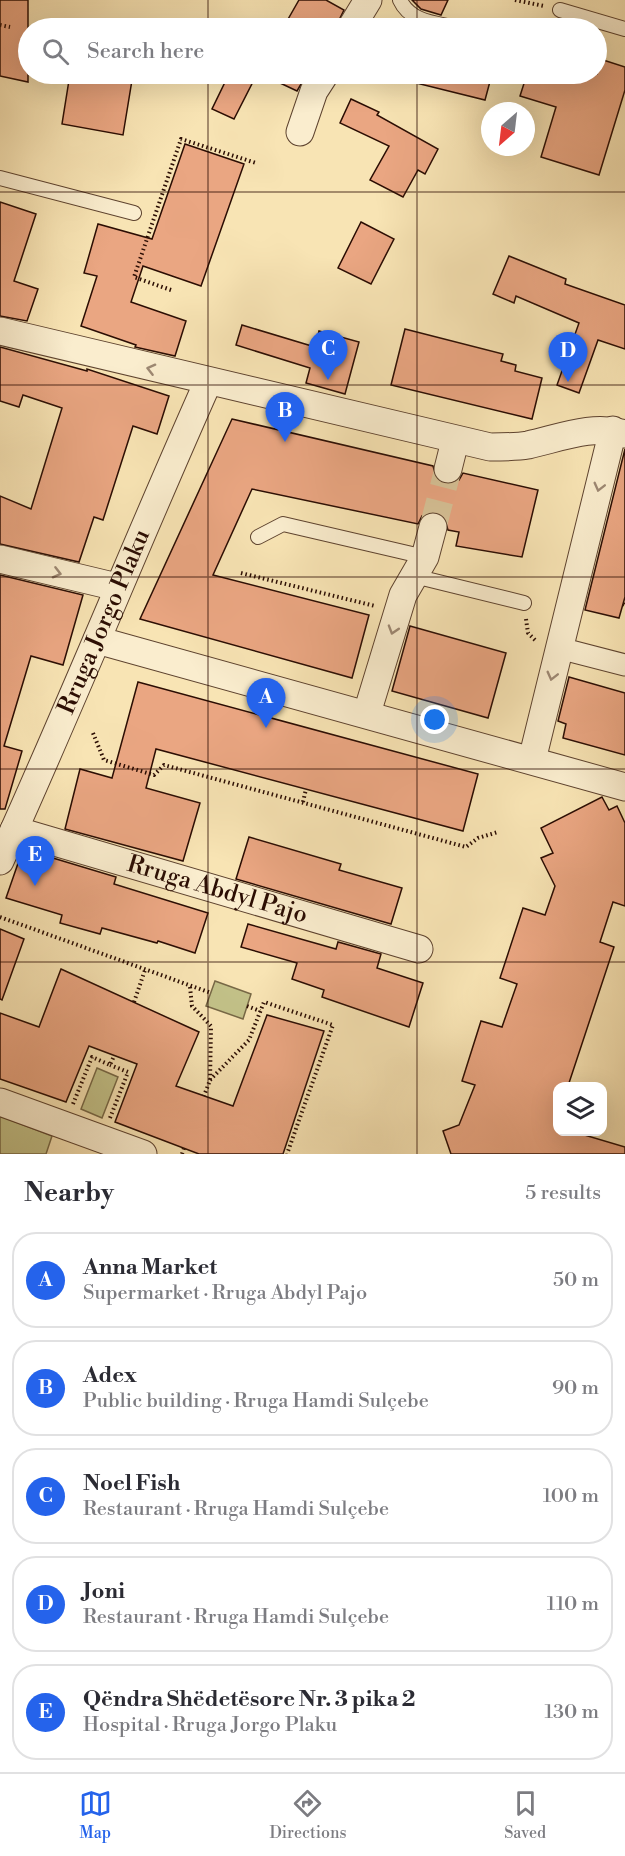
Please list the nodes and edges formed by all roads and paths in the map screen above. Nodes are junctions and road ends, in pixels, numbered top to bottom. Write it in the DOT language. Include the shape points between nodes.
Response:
graph roads {
  1 [pos="368,0"];
  2 [pos="400,0"];
  3 [pos="515,0"];
  4 [pos="560,10"];
  5 [pos="357,18"];
  6 [pos="417,18"];
  7 [pos="587,18"];
  8 [pos="607,24"];
  9 [pos="0,25"];
  10 [pos="10,27"];
  11 [pos="625,29"];
  12 [pos="319,84"];
  13 [pos="300,132"];
  14 [pos="256,163"];
  15 [pos="0,178"];
  16 [pos="135,213"];
  17 [pos="171,290"];
  18 [pos="0,331"];
  19 [pos="208,382"];
  20 [pos="619,432"];
  21 [pos="455,441"];
  22 [pos="448,469"];
  23 [pos="434,527"];
  24 [pos="258,537"];
  25 [pos="0,559"];
  26 [pos="420,566"];
  27 [pos="241,573"];
  28 [pos="117,587"];
  29 [pos="524,603"];
  30 [pos="398,612"];
  31 [pos="97,640"];
  32 [pos="559,648"];
  33 [pos="625,665"];
  34 [pos="367,713"];
  35 [pos="93,733"];
  36 [pos="532,760"];
  37 [pos="625,787"];
  38 [pos="306,789"];
  39 [pos="303,802"];
  40 [pos="14,830"];
  41 [pos="498,832"];
  42 [pos="0,861"];
  43 [pos="0,917"];
  44 [pos="419,949"];
  45 [pos="145,970"];
  46 [pos="190,987"];
  47 [pos="211,993"];
  48 [pos="134,1002"];
  49 [pos="247,1006"];
  50 [pos="260,1011"];
  51 [pos="114,1056"];
  52 [pos="110,1065"];
  53 [pos="210,1080"];
  54 [pos="204,1096"];
  55 [pos="0,1102"];
  56 [pos="64,1126"];
  57 [pos="102,1139"];
  58 [pos="184,1148"];
  59 [pos="143,1154"];
  60 [pos="182,1154"];
  61 [pos="288,1154"];
  1 -- 5 [label="street"];
  2 -- 6 [label="lane" via="405,11"];
  3 -- 4 [label="path"];
  4 -- 7 [label="lane"];
  8 -- 11 [label="lane"];
  9 -- 10 [label="path"];
  12 -- 13 [label="street"];
  14 -- 17 [label="path" via="181,140 134,277"];
  15 -- 16 [label="lane"];
  19 -- 18 [label="street, one-way"];
  19 -- 21 [label="street"];
  19 -- 28 [label="street, Rruga Jorgo Plaku"];
  20 -- 21 [label="street" via="571,434 525,445 490,447"];
  20 -- 32 [label="street, one-way"];
  21 -- 22 [label="street"];
  23 -- 26 [label="street"];
  24 -- 26 [label="lane" via="283,524"];
  25 -- 28 [label="street, one-way"];
  26 -- 29 [label="lane"];
  26 -- 30 [label="street"];
  27 -- 30 [label="path"];
  28 -- 31 [label="street, Rruga Jorgo Plaku"];
  30 -- 34 [label="street, one-way"];
  31 -- 34 [label="street"];
  31 -- 40 [label="street, Rruga Jorgo Plaku"];
  32 -- 33 [label="street"];
  32 -- 36 [label="street, one-way"];
  34 -- 36 [label="street"];
  35 -- 39 [label="path" via="104,760 115,764 154,775 164,765"];
  36 -- 37 [label="street"];
  38 -- 39 [label="path"];
  39 -- 41 [label="path" via="466,847 478,838"];
  40 -- 42 [label="street, Rruga Jorgo Plaku"];
  40 -- 44 [label="street, Rruga Abdyl Pajo"];
  43 -- 45 [label="path"];
  45 -- 46 [label="path"];
  45 -- 48 [label="path"];
  46 -- 47 [label="path"];
  46 -- 53 [label="path" via="192,1006 211,1026"];
  49 -- 50 [label="path"];
  50 -- 53 [label="path" via="249,1040"];
  50 -- 61 [label="path" via="264,1002 333,1024"];
  51 -- 52 [label="path"];
  52 -- 56 [label="path" via="92,1057"];
  52 -- 57 [label="path" via="128,1072"];
  53 -- 54 [label="path"];
  55 -- 56 [label="street"];
  56 -- 57 [label="street"];
  57 -- 59 [label="street"];
  58 -- 60 [label="path"];
}
